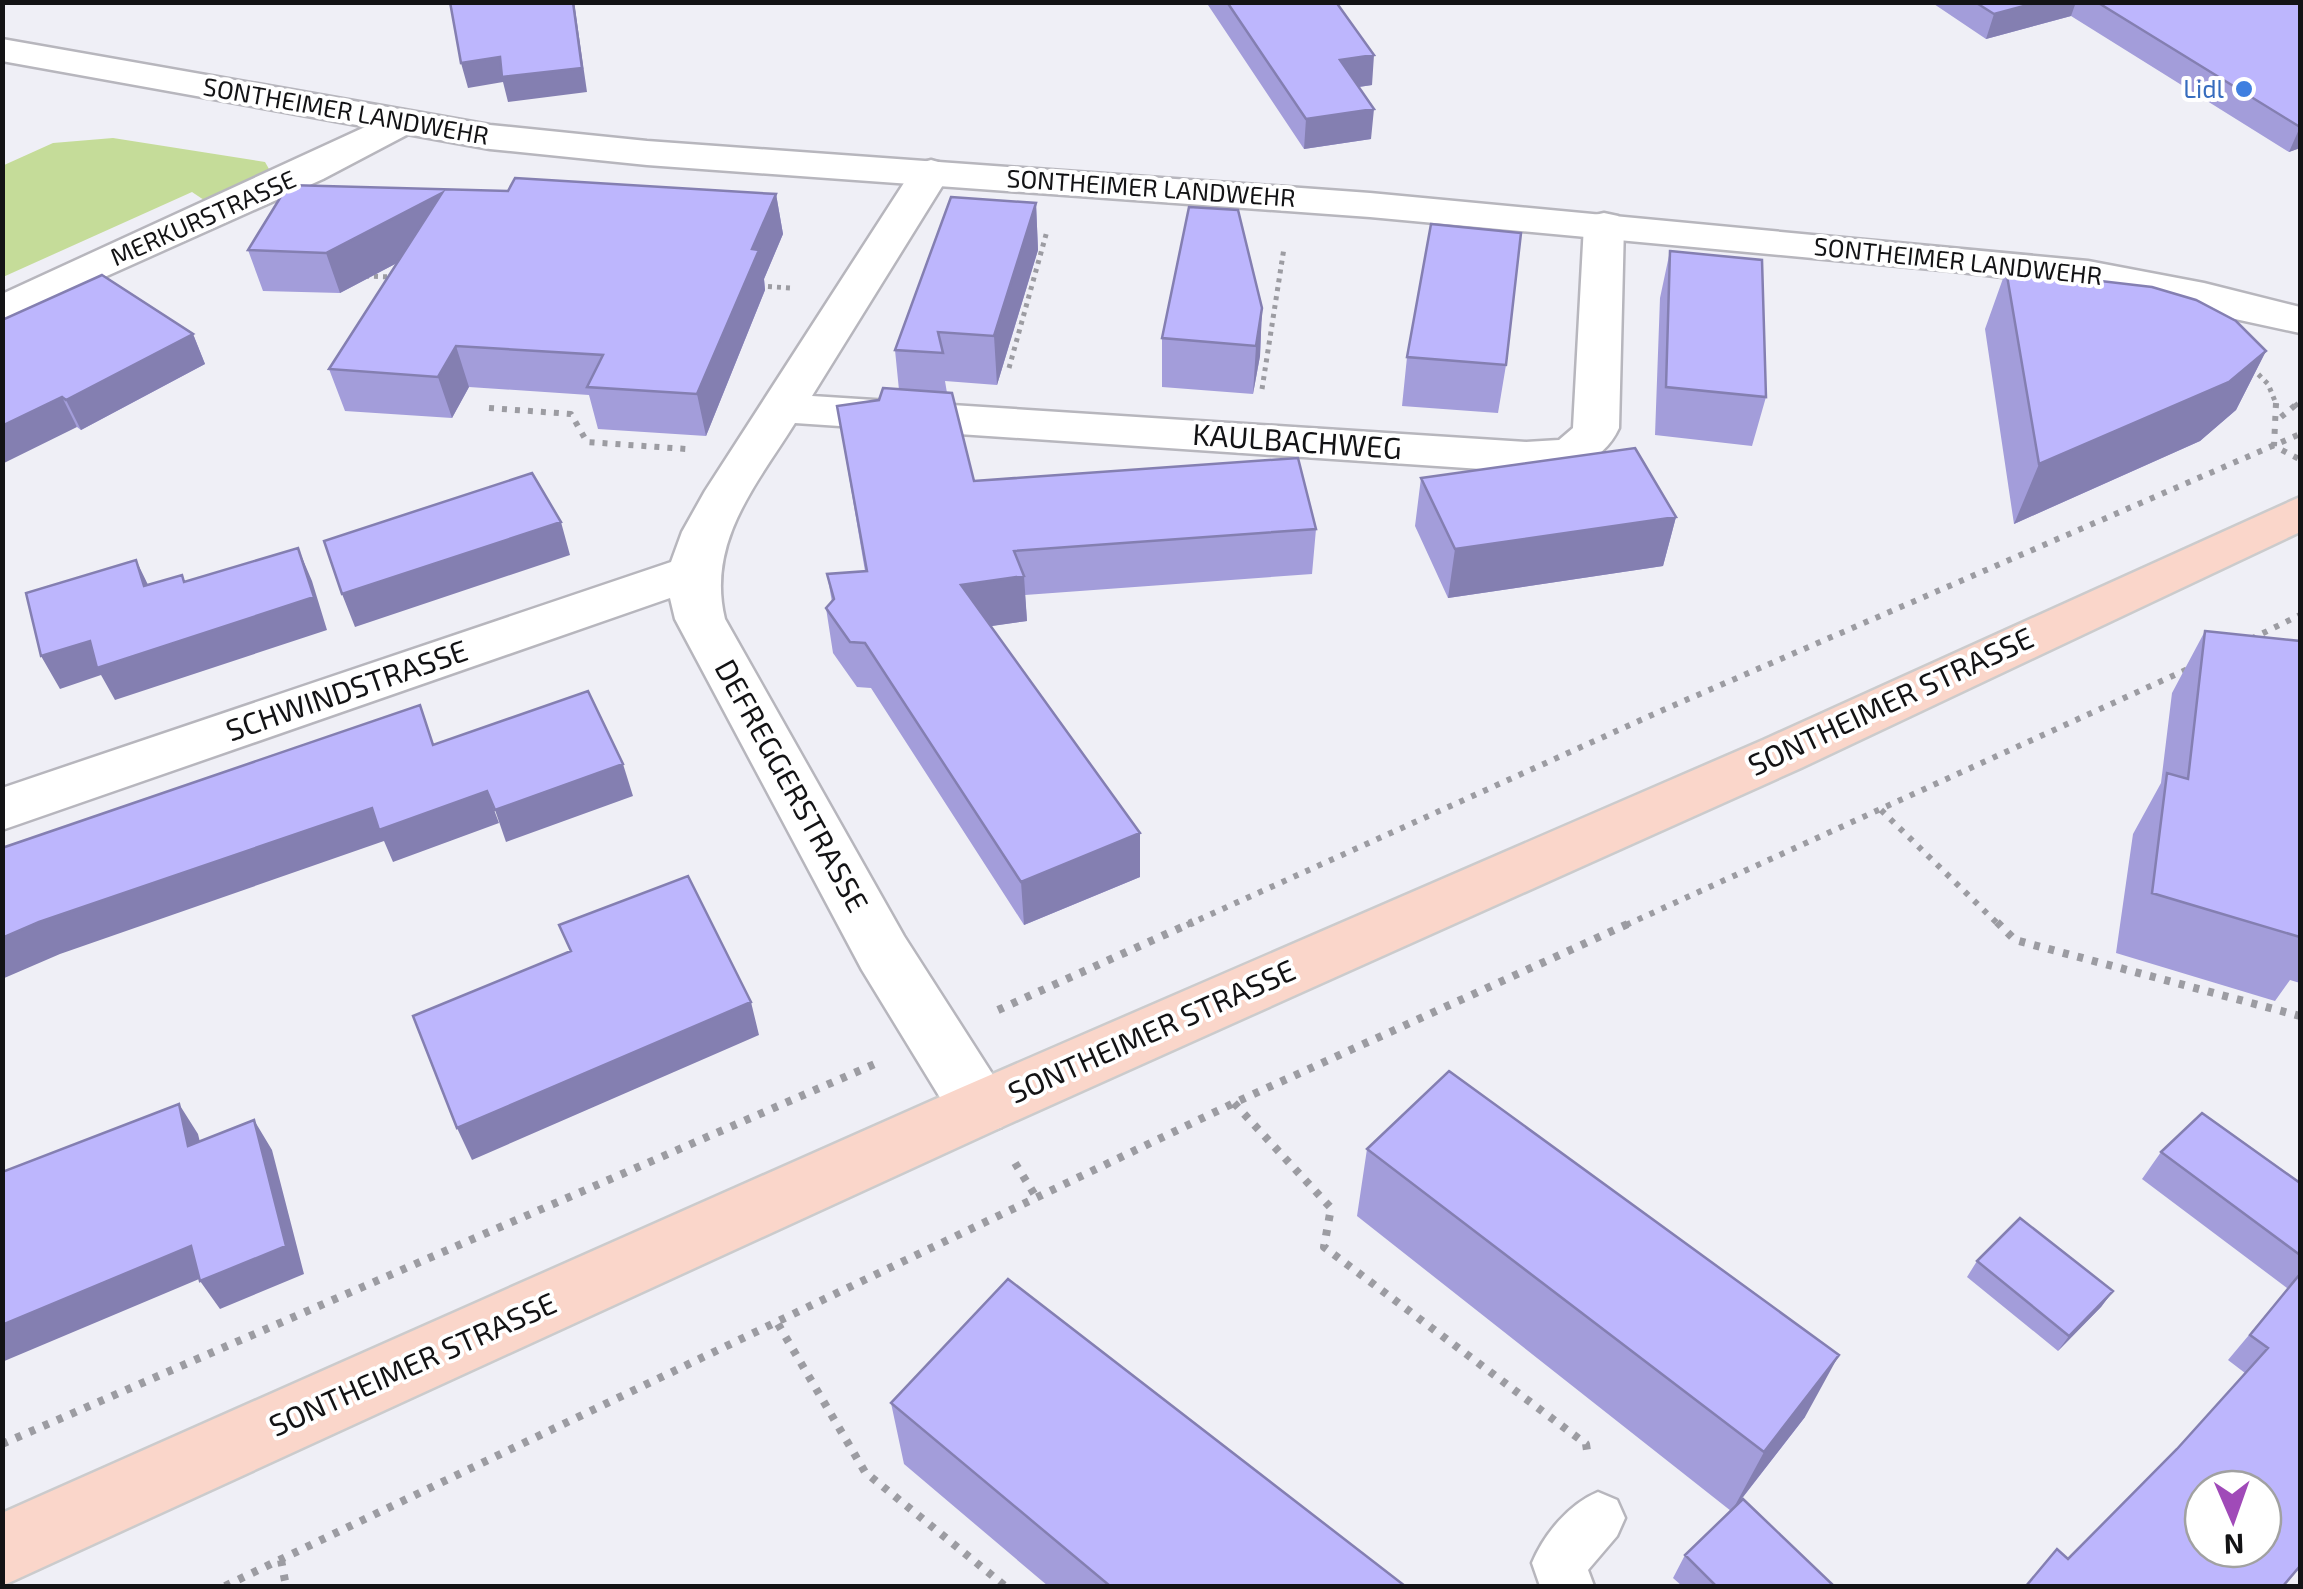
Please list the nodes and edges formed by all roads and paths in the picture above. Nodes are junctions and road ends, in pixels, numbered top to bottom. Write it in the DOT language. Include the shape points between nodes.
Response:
graph roads {
  1 [pos="2,50"];
  2 [pos="402,122"];
  3 [pos="931,172"];
  4 [pos="1050,218"];
  5 [pos="1604,225"];
  6 [pos="1286,236"];
  7 [pos="348,275"];
  8 [pos="408,277"];
  9 [pos="742,284"];
  10 [pos="857,292"];
  11 [pos="2,310"];
  12 [pos="2300,320"];
  13 [pos="2300,402"];
  14 [pos="489,408"];
  15 [pos="783,408"];
  16 [pos="2281,417"];
  17 [pos="994,422"];
  18 [pos="2300,434"];
  19 [pos="1254,439"];
  20 [pos="2274,446"];
  21 [pos="753,454"];
  22 [pos="2300,460"];
  23 [pos="2300,513"];
  24 [pos="692,573"];
  25 [pos="2300,615"];
  26 [pos="2232,648"];
  27 [pos="2198,664"];
  28 [pos="2,809"];
  29 [pos="1881,810"];
  30 [pos="2300,1016"];
  31 [pos="935,1038"];
  32 [pos="1234,1103"];
  33 [pos="980,1108"];
  34 [pos="778,1324"];
  35 [pos="2,1444"];
  36 [pos="1598,1518"];
  37 [pos="2,1551"];
  38 [pos="281,1560"];
  39 [pos="226,1586"];
  40 [pos="286,1586"];
  41 [pos="1006,1586"];
  42 [pos="1566,1586"];
  1 -- 2 [label="street, SONTHEIMER LANDWEHR"];
  2 -- 3 [label="street, SONTHEIMER LANDWEHR" via="589,148"];
  2 -- 11 [label="street, MERKURSTRASSE" via="310,171"];
  3 -- 5 [label="street, SONTHEIMER LANDWEHR"];
  3 -- 10 [label="street"];
  4 -- 17 [label="path"];
  5 -- 12 [label="street, SONTHEIMER LANDWEHR" via="2088,274"];
  5 -- 19 [label="street, KAULBACHWEG" via="1596,428 1586,444 1526,457"];
  6 -- 19 [label="path"];
  7 -- 8 [label="path"];
  9 -- 10 [label="path"];
  10 -- 15 [label="street"];
  13 -- 16 [label="path"];
  14 -- 21 [label="path" via="572,414 587,442"];
  15 -- 17 [label="street, KAULBACHWEG"];
  15 -- 21 [label="street"];
  17 -- 19 [label="street, KAULBACHWEG"];
  18 -- 20 [label="path"];
  20 -- 22 [label="path"];
  20 -- 31 [label="path" via="1644,718"];
  21 -- 24 [label="street" via="714,517"];
  23 -- 33 [label="main road, SONTHEIMER STRASSE" via="1782,754"];
  24 -- 28 [label="street, SCHWINDSTRASSE"];
  24 -- 31 [label="street, DEFREGGERSTRASSE" via="700,619"];
  25 -- 26 [label="path"];
  27 -- 29 [label="path"];
  29 -- 30 [label="path" via="2015,940"];
  29 -- 32 [label="path"];
  31 -- 33 [label="street, DEFREGGERSTRASSE"];
  31 -- 35 [label="path"];
  32 -- 34 [label="path"];
  32 -- 36 [label="path" via="1331,1208 1324,1247 1586,1444"];
  33 -- 37 [label="main road, SONTHEIMER STRASSE"];
  34 -- 38 [label="path"];
  34 -- 41 [label="path" via="865,1472"];
  36 -- 42 [label="lane" via="1560,1563"];
  38 -- 39 [label="path"];
  38 -- 40 [label="path"];
}
